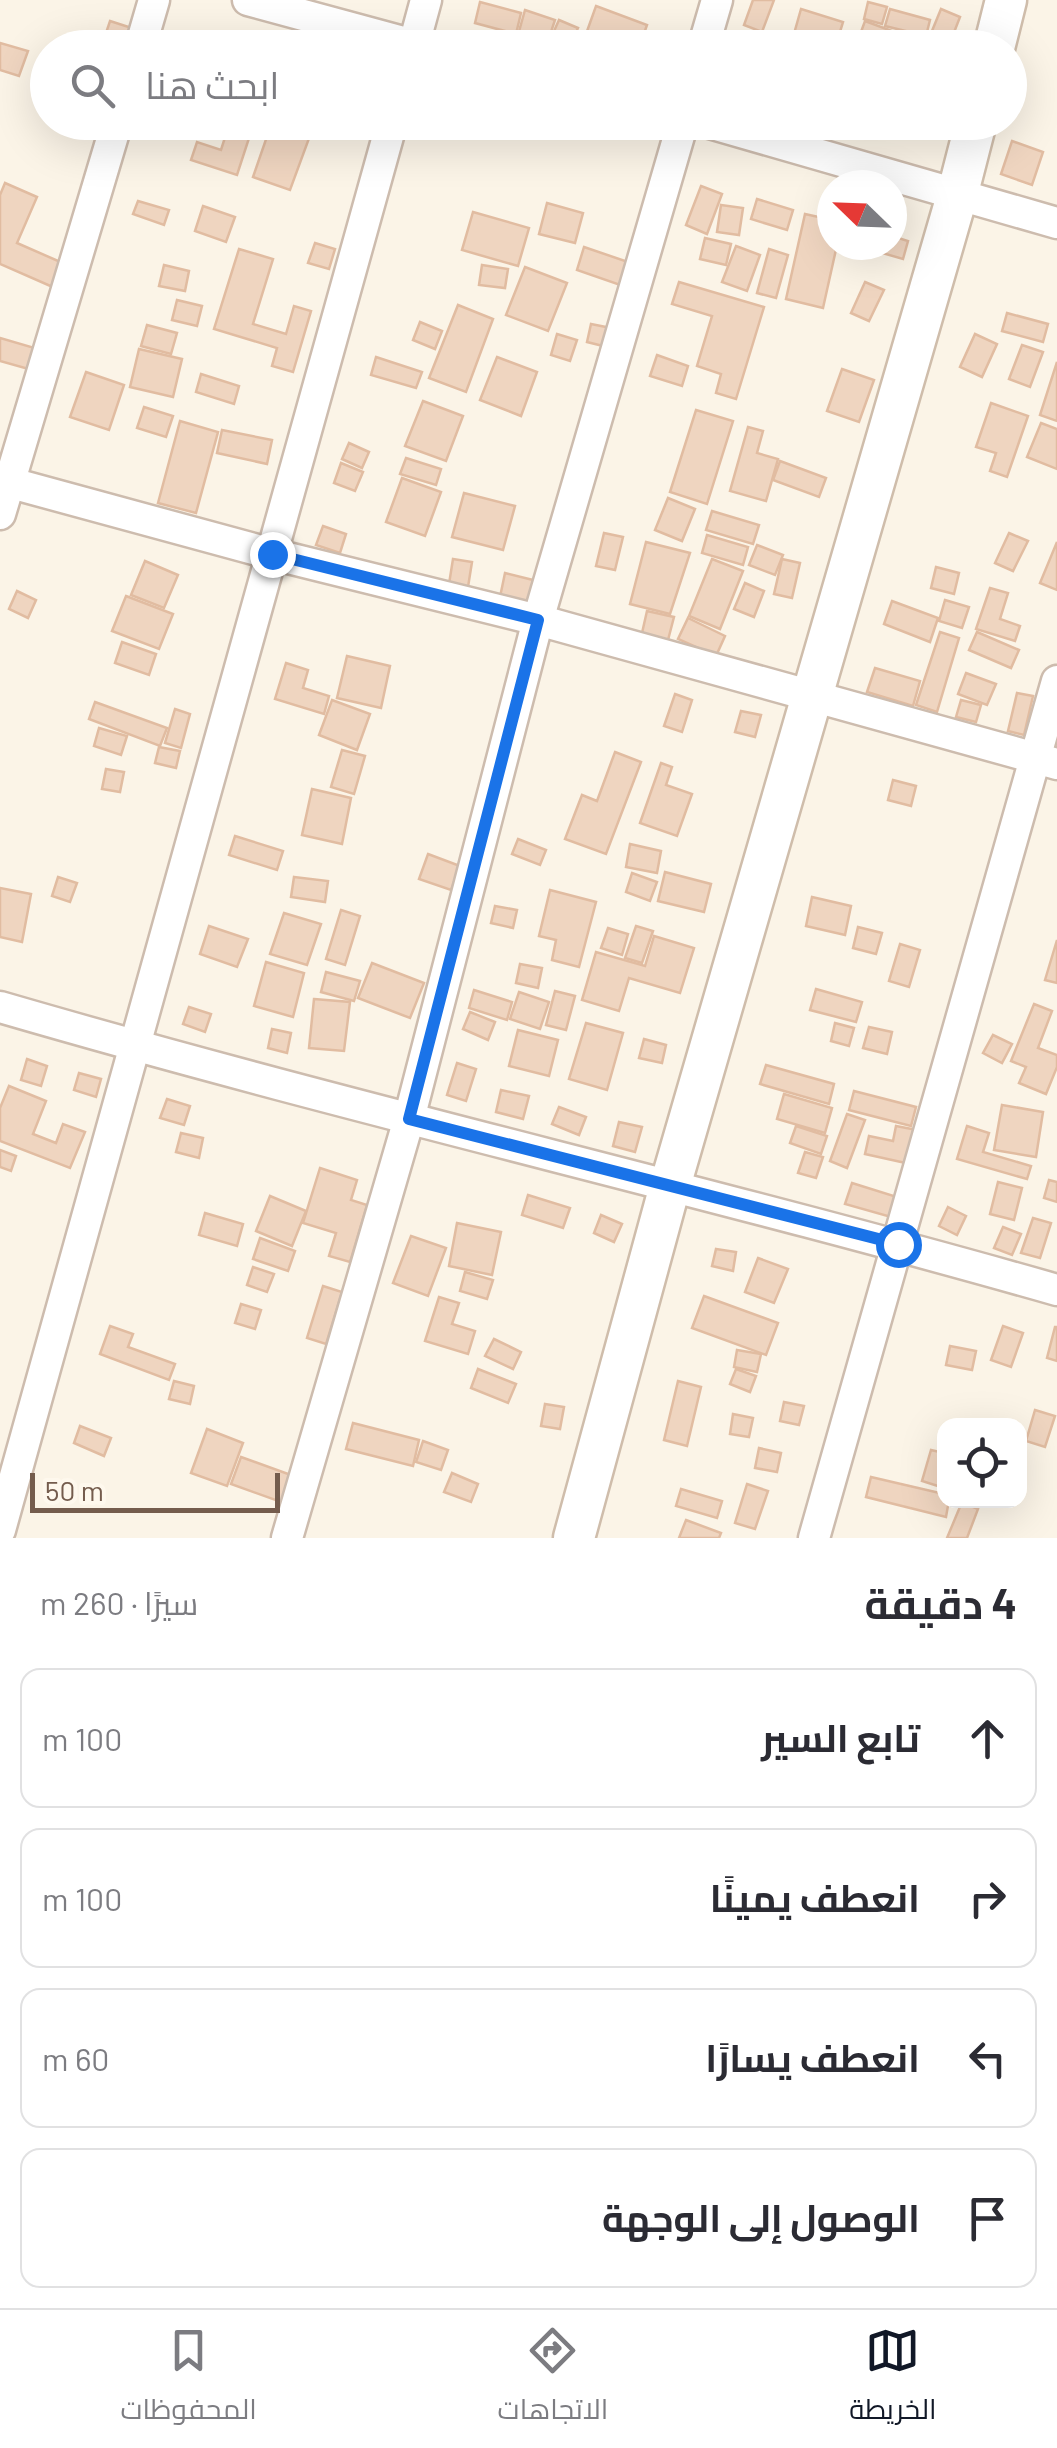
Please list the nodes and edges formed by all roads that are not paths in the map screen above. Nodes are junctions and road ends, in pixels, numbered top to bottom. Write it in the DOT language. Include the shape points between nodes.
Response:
graph roads {
  1 [pos="154,0"];
  2 [pos="248,0"];
  3 [pos="426,0"];
  4 [pos="717,0"];
  5 [pos="1006,0"];
  6 [pos="145,30"];
  7 [pos="358,30"];
  8 [pos="420,30"];
  9 [pos="709,30"];
  10 [pos="998,30"];
  11 [pos="112,140"];
  12 [pos="387,140"];
  13 [pos="677,140"];
  14 [pos="767,140"];
  15 [pos="972,140"];
  16 [pos="958,196"];
  17 [pos="1057,223"];
  18 [pos="4,481"];
  19 [pos="0,514"];
  20 [pos="272,554"];
  21 [pos="538,620"];
  22 [pos="1057,680"];
  23 [pos="813,694"];
  24 [pos="1046,761"];
  25 [pos="0,1007"];
  26 [pos="134,1046"];
  27 [pos="409,1119"];
  28 [pos="670,1186"];
  29 [pos="898,1244"];
  30 [pos="1057,1290"];
  31 [pos="0,1532"];
  32 [pos="20,1538"];
  33 [pos="287,1538"];
  34 [pos="574,1538"];
  35 [pos="814,1538"];
  1 -- 6 [label="street"];
  2 -- 7 [label="street"];
  3 -- 8 [label="street"];
  4 -- 9 [label="street"];
  5 -- 10 [label="street"];
  11 -- 18 [label="street"];
  12 -- 20 [label="street"];
  13 -- 21 [label="street"];
  14 -- 16 [label="street"];
  15 -- 16 [label="street"];
  16 -- 17 [label="street"];
  16 -- 23 [label="street"];
  18 -- 19 [label="street"];
  18 -- 20 [label="street"];
  20 -- 21 [label="street"];
  20 -- 26 [label="street"];
  21 -- 23 [label="street"];
  21 -- 27 [label="street"];
  22 -- 24 [label="street"];
  23 -- 24 [label="street"];
  23 -- 28 [label="street"];
  24 -- 29 [label="street"];
  25 -- 26 [label="street"];
  26 -- 27 [label="street"];
  26 -- 31 [label="street"];
  27 -- 28 [label="street"];
  27 -- 33 [label="street"];
  28 -- 29 [label="street"];
  28 -- 34 [label="street"];
  29 -- 30 [label="street"];
  29 -- 35 [label="street"];
  31 -- 32 [label="street"];
}
